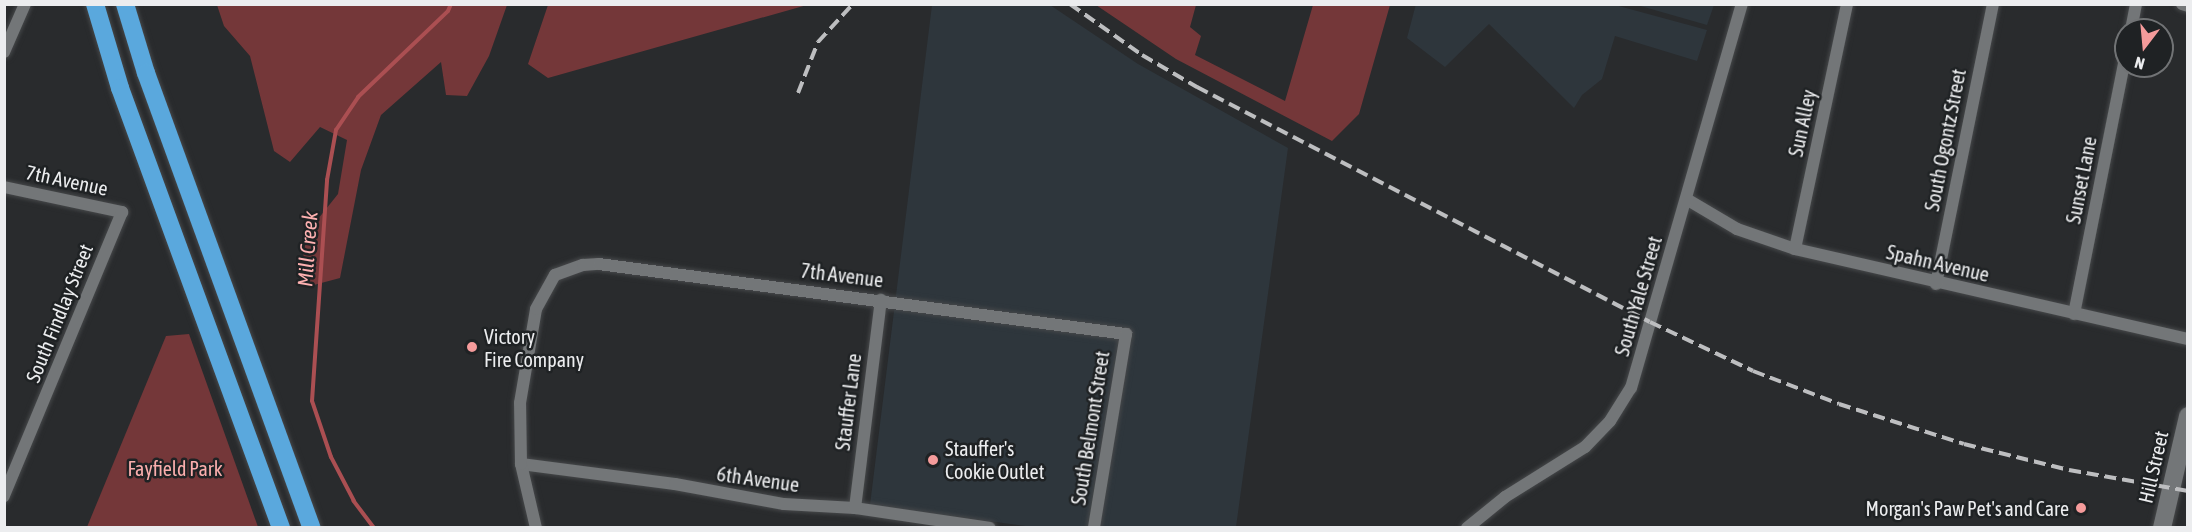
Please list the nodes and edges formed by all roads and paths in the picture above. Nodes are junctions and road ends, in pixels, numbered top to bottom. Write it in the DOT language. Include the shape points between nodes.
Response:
graph roads {
  1 [pos="25,4"];
  2 [pos="95,4"];
  3 [pos="126,4"];
  4 [pos="1742,4"];
  5 [pos="1847,4"];
  6 [pos="1993,4"];
  7 [pos="2182,4"];
  8 [pos="2187,6"];
  9 [pos="4,52"];
  10 [pos="2121,78"];
  11 [pos="4,187"];
  12 [pos="1688,200"];
  13 [pos="122,212"];
  14 [pos="1795,249"];
  15 [pos="1936,284"];
  16 [pos="881,300"];
  17 [pos="2074,314"];
  18 [pos="1126,334"];
  19 [pos="2187,339"];
  20 [pos="2187,416"];
  21 [pos="521,464"];
  22 [pos="4,496"];
  23 [pos="855,508"];
  24 [pos="281,528"];
  25 [pos="312,528"];
  26 [pos="536,528"];
  27 [pos="990,528"];
  28 [pos="1094,528"];
  29 [pos="1467,528"];
  30 [pos="2162,528"];
  1 -- 9 [label="street"];
  2 -- 24 [label="highway" via="120,88"];
  3 -- 25 [label="highway" via="146,72"];
  4 -- 12 [label="street, South Yale Street"];
  5 -- 14 [label="street, Sun Alley"];
  6 -- 15 [label="street, South Ogontz Street"];
  7 -- 8 [label="street"];
  10 -- 17 [label="street, Sunset Lane"];
  11 -- 13 [label="street, 7th Avenue"];
  12 -- 14 [label="street, Spahn Avenue" via="1737,229"];
  12 -- 29 [label="street, South Yale Street" via="1631,388 1610,421 1584,447 1505,497"];
  13 -- 22 [label="street, South Findlay Street"];
  14 -- 15 [label="street, Spahn Avenue"];
  15 -- 17 [label="street, Spahn Avenue"];
  16 -- 18 [label="street, 7th Avenue"];
  16 -- 21 [label="street, 7th Avenue" via="599,264 582,265 555,275 536,309 520,403"];
  16 -- 23 [label="street, Stauffer Lane"];
  17 -- 19 [label="street, Spahn Avenue"];
  18 -- 28 [label="street, South Belmont Street"];
  20 -- 30 [label="main road, Hill Street"];
  21 -- 23 [label="street, 6th Avenue" via="675,484 784,504"];
  21 -- 26 [label="street"];
  23 -- 27 [label="street, 6th Avenue"];
}
